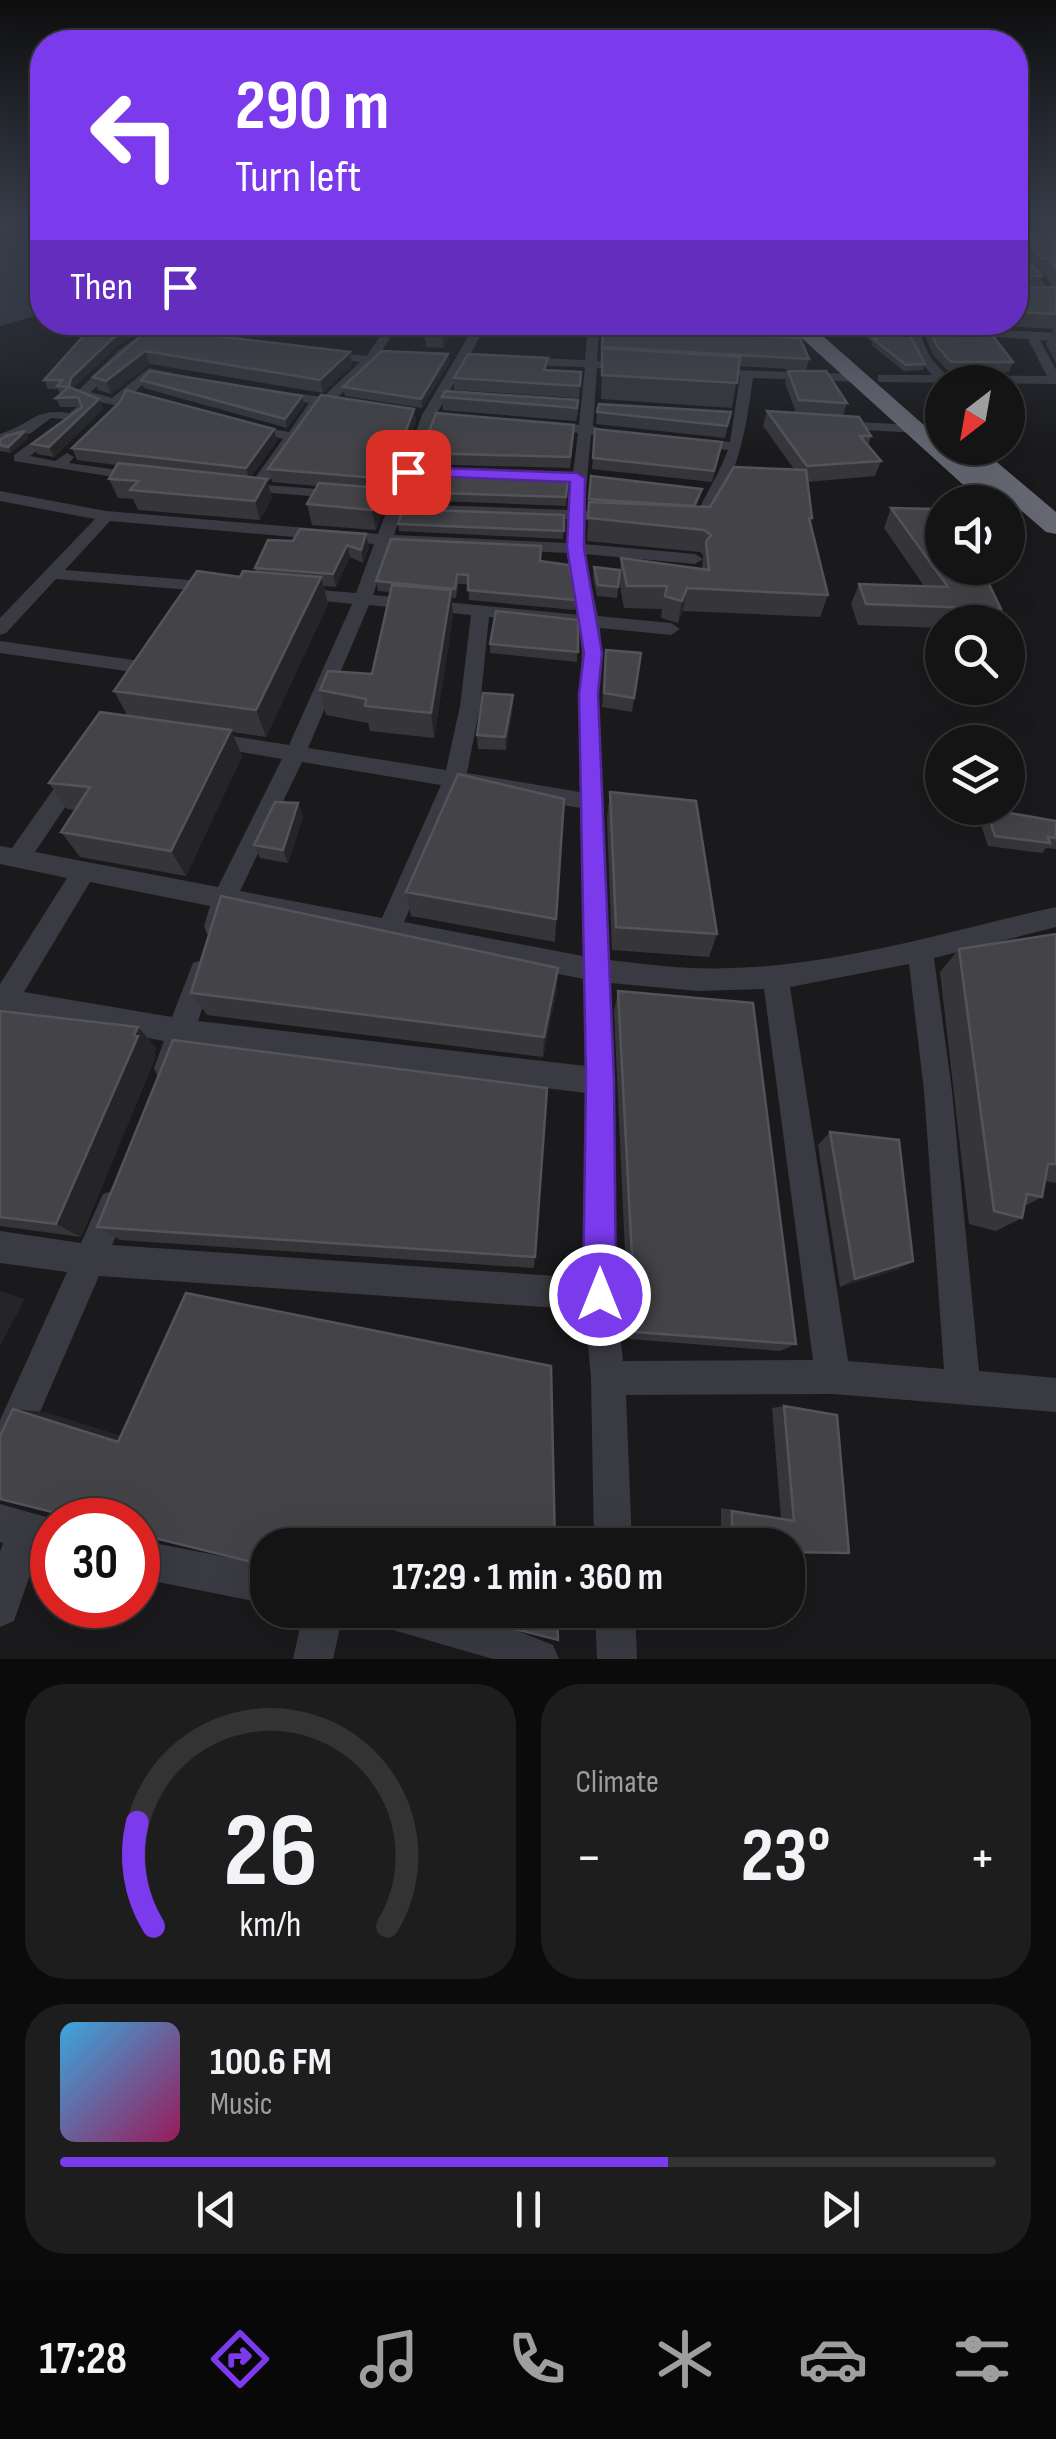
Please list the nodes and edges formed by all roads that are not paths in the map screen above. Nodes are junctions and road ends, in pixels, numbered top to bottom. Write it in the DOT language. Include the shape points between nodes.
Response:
graph roads {
  1 [pos="154,335"];
  2 [pos="387,335"];
  3 [pos="474,335"];
  4 [pos="593,335"];
  5 [pos="825,335"];
  6 [pos="913,335"];
  7 [pos="1018,335"];
  8 [pos="1032,336"];
  9 [pos="1056,337"];
  10 [pos="311,352"];
  11 [pos="394,353"];
  12 [pos="373,356"];
  13 [pos="499,360"];
  14 [pos="164,361"];
  15 [pos="591,364"];
  16 [pos="930,365"];
  17 [pos="649,368"];
  18 [pos="688,371"];
  19 [pos="150,372"];
  20 [pos="747,375"];
  21 [pos="925,376"];
  22 [pos="187,378"];
  23 [pos="870,378"];
  24 [pos="1025,379"];
  25 [pos="1056,380"];
  26 [pos="262,391"];
  27 [pos="127,392"];
  28 [pos="142,397"];
  29 [pos="97,398"];
  30 [pos="322,400"];
  31 [pos="571,403"];
  32 [pos="590,404"];
  33 [pos="609,405"];
  34 [pos="370,408"];
  35 [pos="720,415"];
  36 [pos="925,416"];
  37 [pos="72,417"];
  38 [pos="739,417"];
  39 [pos="756,418"];
  40 [pos="238,423"];
  41 [pos="526,424"];
  42 [pos="820,424"];
  43 [pos="917,429"];
  44 [pos="585,430"];
  45 [pos="622,434"];
  46 [pos="289,436"];
  47 [pos="0,438"];
  48 [pos="679,440"];
  49 [pos="84,441"];
  50 [pos="736,447"];
  51 [pos="986,465"];
  52 [pos="58,466"];
  53 [pos="408,472"];
  54 [pos="506,474"];
  55 [pos="577,477"];
  56 [pos="596,478"];
  57 [pos="151,479"];
  58 [pos="978,485"];
  59 [pos="221,486"];
  60 [pos="255,489"];
  61 [pos="702,489"];
  62 [pos="720,491"];
  63 [pos="0,496"];
  64 [pos="359,498"];
  65 [pos="391,503"];
  66 [pos="499,512"];
  67 [pos="106,516"];
  68 [pos="576,516"];
  69 [pos="629,518"];
  70 [pos="664,521"];
  71 [pos="1056,526"];
  72 [pos="1025,528"];
  73 [pos="386,540"];
  74 [pos="576,548"];
  75 [pos="1056,557"];
  76 [pos="695,559"];
  77 [pos="54,574"];
  78 [pos="238,588"];
  79 [pos="273,591"];
  80 [pos="363,598"];
  81 [pos="9,609"];
  82 [pos="480,610"];
  83 [pos="590,620"];
  84 [pos="672,629"];
  85 [pos="0,630"];
  86 [pos="0,647"];
  87 [pos="148,667"];
  88 [pos="184,736"];
  89 [pos="296,752"];
  90 [pos="86,758"];
  91 [pos="455,778"];
  92 [pos="592,802"];
  93 [pos="9,857"];
  94 [pos="84,871"];
  95 [pos="224,899"];
  96 [pos="1056,917"];
  97 [pos="389,930"];
  98 [pos="920,948"];
  99 [pos="595,970"];
  100 [pos="775,976"];
  101 [pos="2,1000"];
  102 [pos="183,1032"];
  103 [pos="600,1080"];
  104 [pos="162,1084"];
  105 [pos="120,1190"];
  106 [pos="0,1248"];
  107 [pos="92,1260"];
  108 [pos="600,1295"];
  109 [pos="832,1377"];
  110 [pos="608,1378"];
  111 [pos="963,1386"];
  112 [pos="1056,1395"];
  113 [pos="0,1461"];
  114 [pos="612,1528"];
  115 [pos="26,1530"];
  116 [pos="160,1563"];
  117 [pos="250,1581"];
  118 [pos="0,1607"];
  119 [pos="320,1628"];
  120 [pos="458,1628"];
  121 [pos="616,1628"];
  122 [pos="313,1659"];
  123 [pos="539,1659"];
  124 [pos="617,1659"];
  1 -- 29 [label="street" via="82,393"];
  2 -- 12 [label="street"];
  3 -- 53 [label="street"];
  4 -- 15 [label="street"];
  5 -- 23 [label="highway"];
  6 -- 16 [label="street"];
  7 -- 8 [label="street"];
  8 -- 9 [label="street"];
  8 -- 25 [label="street"];
  10 -- 12 [label="street"];
  11 -- 12 [label="street"];
  12 -- 30 [label="street"];
  13 -- 15 [label="street"];
  14 -- 19 [label="street"];
  15 -- 17 [label="street"];
  15 -- 32 [label="street"];
  18 -- 20 [label="street"];
  19 -- 22 [label="street"];
  19 -- 27 [label="street"];
  20 -- 23 [label="street"];
  20 -- 38 [label="street"];
  21 -- 23 [label="street"];
  23 -- 36 [label="highway"];
  23 -- 43 [label="highway"];
  24 -- 25 [label="street"];
  26 -- 30 [label="street"];
  27 -- 28 [label="street"];
  27 -- 29 [label="street" via="112,409"];
  29 -- 37 [label="street"];
  30 -- 34 [label="street"];
  30 -- 46 [label="street"];
  31 -- 32 [label="street"];
  32 -- 33 [label="street"];
  32 -- 44 [label="street"];
  35 -- 38 [label="street"];
  37 -- 47 [label="street" via="48,414"];
  37 -- 52 [label="street" via="18,458"];
  38 -- 39 [label="street"];
  38 -- 50 [label="street"];
  40 -- 46 [label="street"];
  41 -- 44 [label="street"];
  42 -- 43 [label="street"];
  43 -- 58 [label="highway"];
  44 -- 45 [label="street"];
  44 -- 55 [label="street"];
  46 -- 60 [label="street"];
  48 -- 50 [label="street"];
  49 -- 52 [label="street"];
  50 -- 62 [label="street"];
  51 -- 71 [label="highway"];
  52 -- 57 [label="street"];
  53 -- 54 [label="street"];
  53 -- 65 [label="street"];
  54 -- 55 [label="street"];
  54 -- 66 [label="street"];
  55 -- 56 [label="street"];
  55 -- 68 [label="street"];
  59 -- 60 [label="street"];
  60 -- 64 [label="street"];
  61 -- 62 [label="street"];
  62 -- 70 [label="street" via="700,523"];
  63 -- 67 [label="street"];
  65 -- 66 [label="street"];
  65 -- 73 [label="street"];
  66 -- 68 [label="street"];
  67 -- 73 [label="street"];
  67 -- 77 [label="street"];
  68 -- 69 [label="street"];
  68 -- 74 [label="street"];
  72 -- 75 [label="highway"];
  73 -- 74 [label="street"];
  73 -- 80 [label="street"];
  74 -- 76 [label="street"];
  74 -- 83 [label="street"];
  77 -- 78 [label="street" via="196,594"];
  77 -- 81 [label="street"];
  79 -- 80 [label="street"];
  80 -- 82 [label="street"];
  80 -- 89 [label="street"];
  81 -- 85 [label="street"];
  82 -- 83 [label="street"];
  82 -- 91 [label="street"];
  83 -- 84 [label="street"];
  83 -- 92 [label="street"];
  86 -- 87 [label="street"];
  88 -- 89 [label="street"];
  89 -- 91 [label="street"];
  89 -- 95 [label="street"];
  90 -- 93 [label="street"];
  91 -- 92 [label="street"];
  91 -- 97 [label="street"];
  92 -- 99 [label="street"];
  93 -- 94 [label="street"];
  94 -- 95 [label="street"];
  94 -- 101 [label="street"];
  95 -- 97 [label="street"];
  95 -- 102 [label="street"];
  96 -- 98 [label="street"];
  97 -- 99 [label="street"];
  98 -- 100 [label="street"];
  98 -- 111 [label="street"];
  99 -- 100 [label="street" via="732,980"];
  99 -- 103 [label="street"];
  100 -- 109 [label="street"];
  101 -- 102 [label="street"];
  102 -- 103 [label="street"];
  102 -- 104 [label="street"];
  103 -- 108 [label="street"];
  105 -- 107 [label="street"];
  106 -- 107 [label="street"];
  107 -- 108 [label="street"];
  107 -- 113 [label="street"];
  108 -- 110 [label="street"];
  109 -- 110 [label="street"];
  109 -- 111 [label="street"];
  110 -- 114 [label="street"];
  111 -- 112 [label="street"];
  115 -- 118 [label="street"];
  116 -- 117 [label="street"];
  119 -- 122 [label="street"];
  120 -- 123 [label="street"];
  121 -- 124 [label="street"];
}
